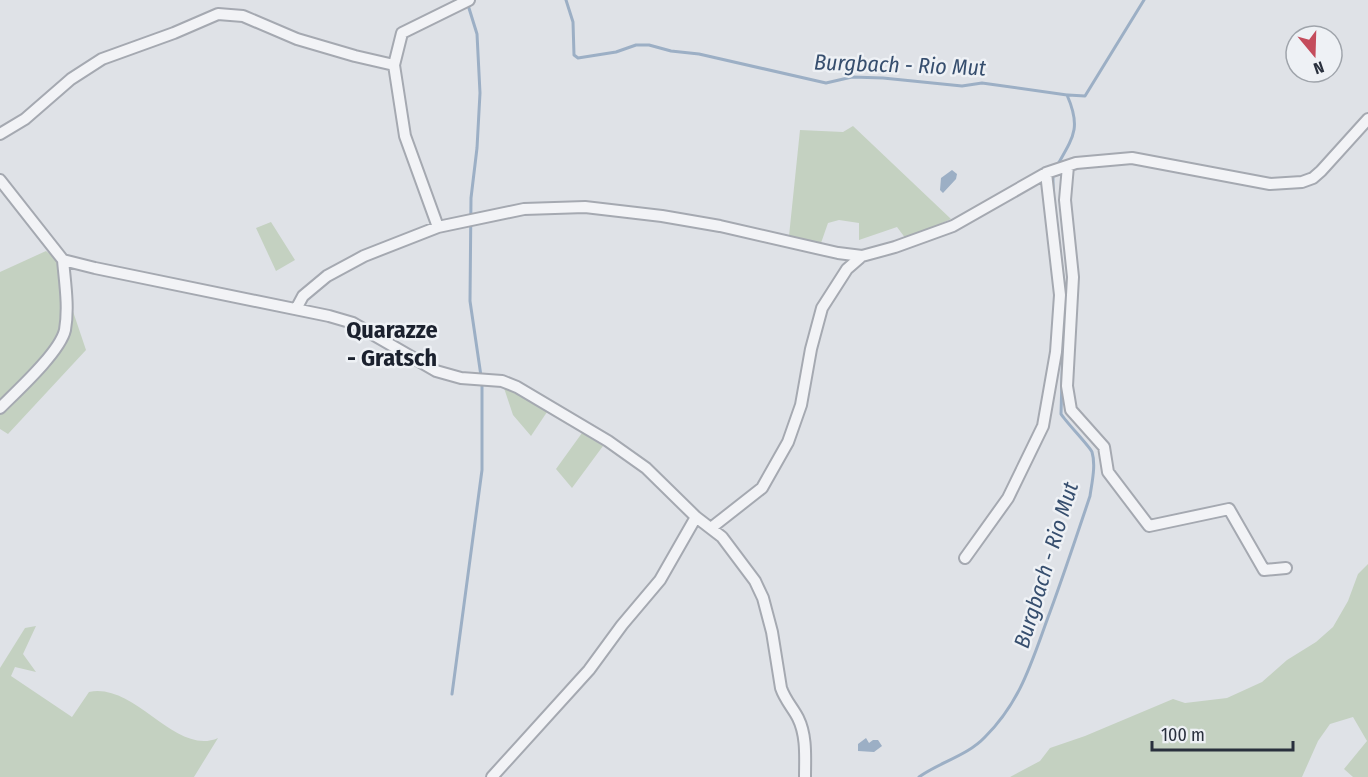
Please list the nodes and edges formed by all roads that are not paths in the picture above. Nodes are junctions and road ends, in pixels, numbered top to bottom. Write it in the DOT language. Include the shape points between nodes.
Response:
graph roads {
  1 [pos="467,1"];
  2 [pos="394,65"];
  3 [pos="1368,119"];
  4 [pos="0,134"];
  5 [pos="1068,166"];
  6 [pos="1046,173"];
  7 [pos="0,180"];
  8 [pos="438,226"];
  9 [pos="862,256"];
  10 [pos="63,260"];
  11 [pos="296,309"];
  12 [pos="0,408"];
  13 [pos="696,517"];
  14 [pos="711,528"];
  15 [pos="964,558"];
  16 [pos="1286,568"];
  17 [pos="492,777"];
  18 [pos="805,777"];
  1 -- 2 [label="street" via="402,33"];
  2 -- 4 [label="street" via="297,39 243,16 218,14 102,59 71,79 25,120"];
  2 -- 8 [label="street" via="405,136"];
  3 -- 5 [label="street" via="1321,171 1302,182 1270,184 1132,158"];
  5 -- 6 [label="street"];
  5 -- 16 [label="street" via="1065,200 1073,277 1067,386 1071,410 1104,447 1108,472 1149,526 1228,509 1264,570"];
  6 -- 9 [label="street" via="953,226"];
  6 -- 15 [label="street" via="1060,295 1056,352 1042,426 1008,498"];
  7 -- 10 [label="street"];
  8 -- 9 [label="street" via="524,209 585,207 720,226"];
  8 -- 11 [label="street" via="364,256 327,276 303,296"];
  9 -- 14 [label="street" via="847,269 822,308 801,405 788,442 762,488"];
  10 -- 11 [label="street"];
  10 -- 12 [label="street" via="67,307 64,332 38,371"];
  11 -- 13 [label="street" via="353,323 436,371 461,378 502,381 531,394 646,468"];
  13 -- 14 [label="street"];
  13 -- 17 [label="street" via="660,580 589,670"];
  14 -- 18 [label="street" via="742,562 763,598 781,688 799,719 804,739"];
}
